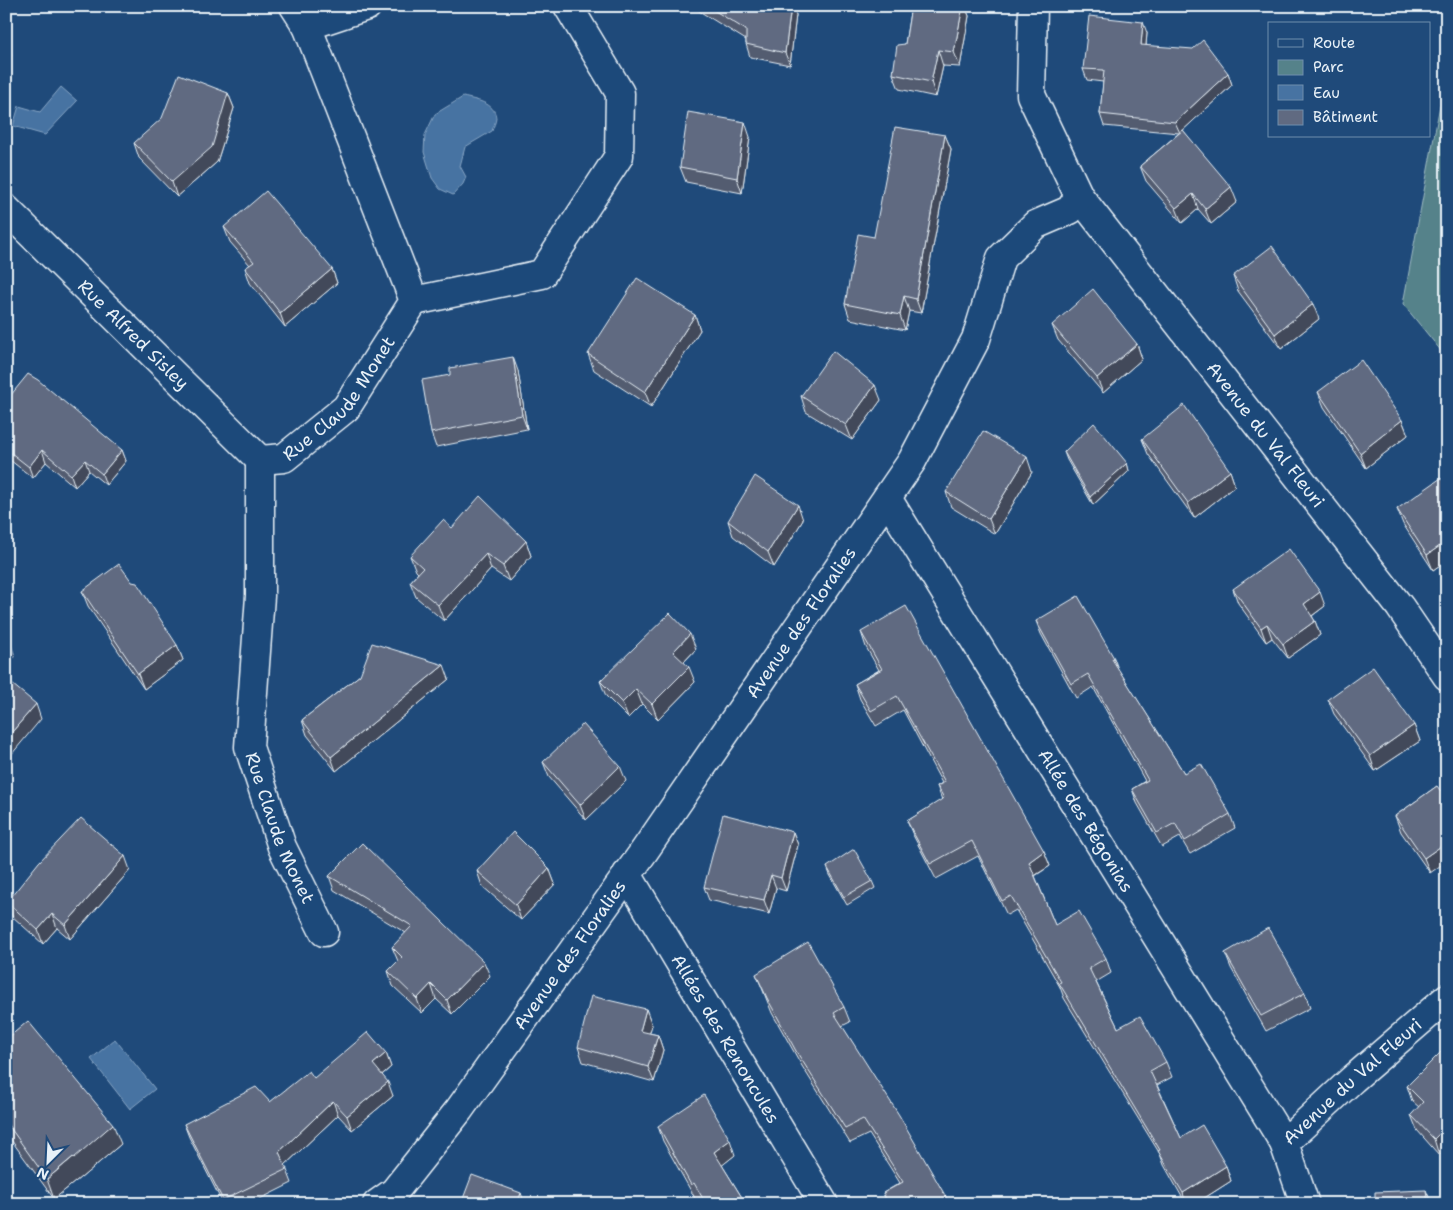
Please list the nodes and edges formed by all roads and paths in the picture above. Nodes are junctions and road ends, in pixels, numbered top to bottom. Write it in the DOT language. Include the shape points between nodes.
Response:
graph roads {
  1 [pos="367,6"];
  2 [pos="568,6"];
  3 [pos="1033,6"];
  4 [pos="301,16"];
  5 [pos="1079,196"];
  6 [pos="6,209"];
  7 [pos="414,301"];
  8 [pos="260,460"];
  9 [pos="887,498"];
  10 [pos="1447,676"];
  11 [pos="627,874"];
  12 [pos="324,932"];
  13 [pos="1447,998"];
  14 [pos="1284,1144"];
  15 [pos="377,1204"];
  16 [pos="824,1204"];
  17 [pos="1304,1204"];
  1 -- 4 [label="street"];
  2 -- 7 [label="street" via="620,93 619,156 542,274"];
  3 -- 5 [label="street" via="1031,95"];
  4 -- 7 [label="street"];
  5 -- 9 [label="street, Avenue des Floralies" via="1070,210 1035,225 1001,258 976,339 912,461"];
  5 -- 10 [label="street, Avenue du Val Fleuri" via="1400,607"];
  6 -- 8 [label="street, Rue Alfred Sisley"];
  7 -- 8 [label="street, Rue Claude Monet" via="346,408 284,458"];
  8 -- 12 [label="street, Rue Claude Monet" via="260,596 249,747 282,847"];
  9 -- 11 [label="street, Avenue des Floralies"];
  9 -- 14 [label="street, Allée des Bégonias"];
  11 -- 15 [label="street, Avenue des Floralies" via="459,1110 394,1192"];
  11 -- 16 [label="street, Allées des Renoncules"];
  13 -- 14 [label="street, Avenue du Val Fleuri"];
  14 -- 17 [label="street, Avenue du Val Fleuri"];
}
